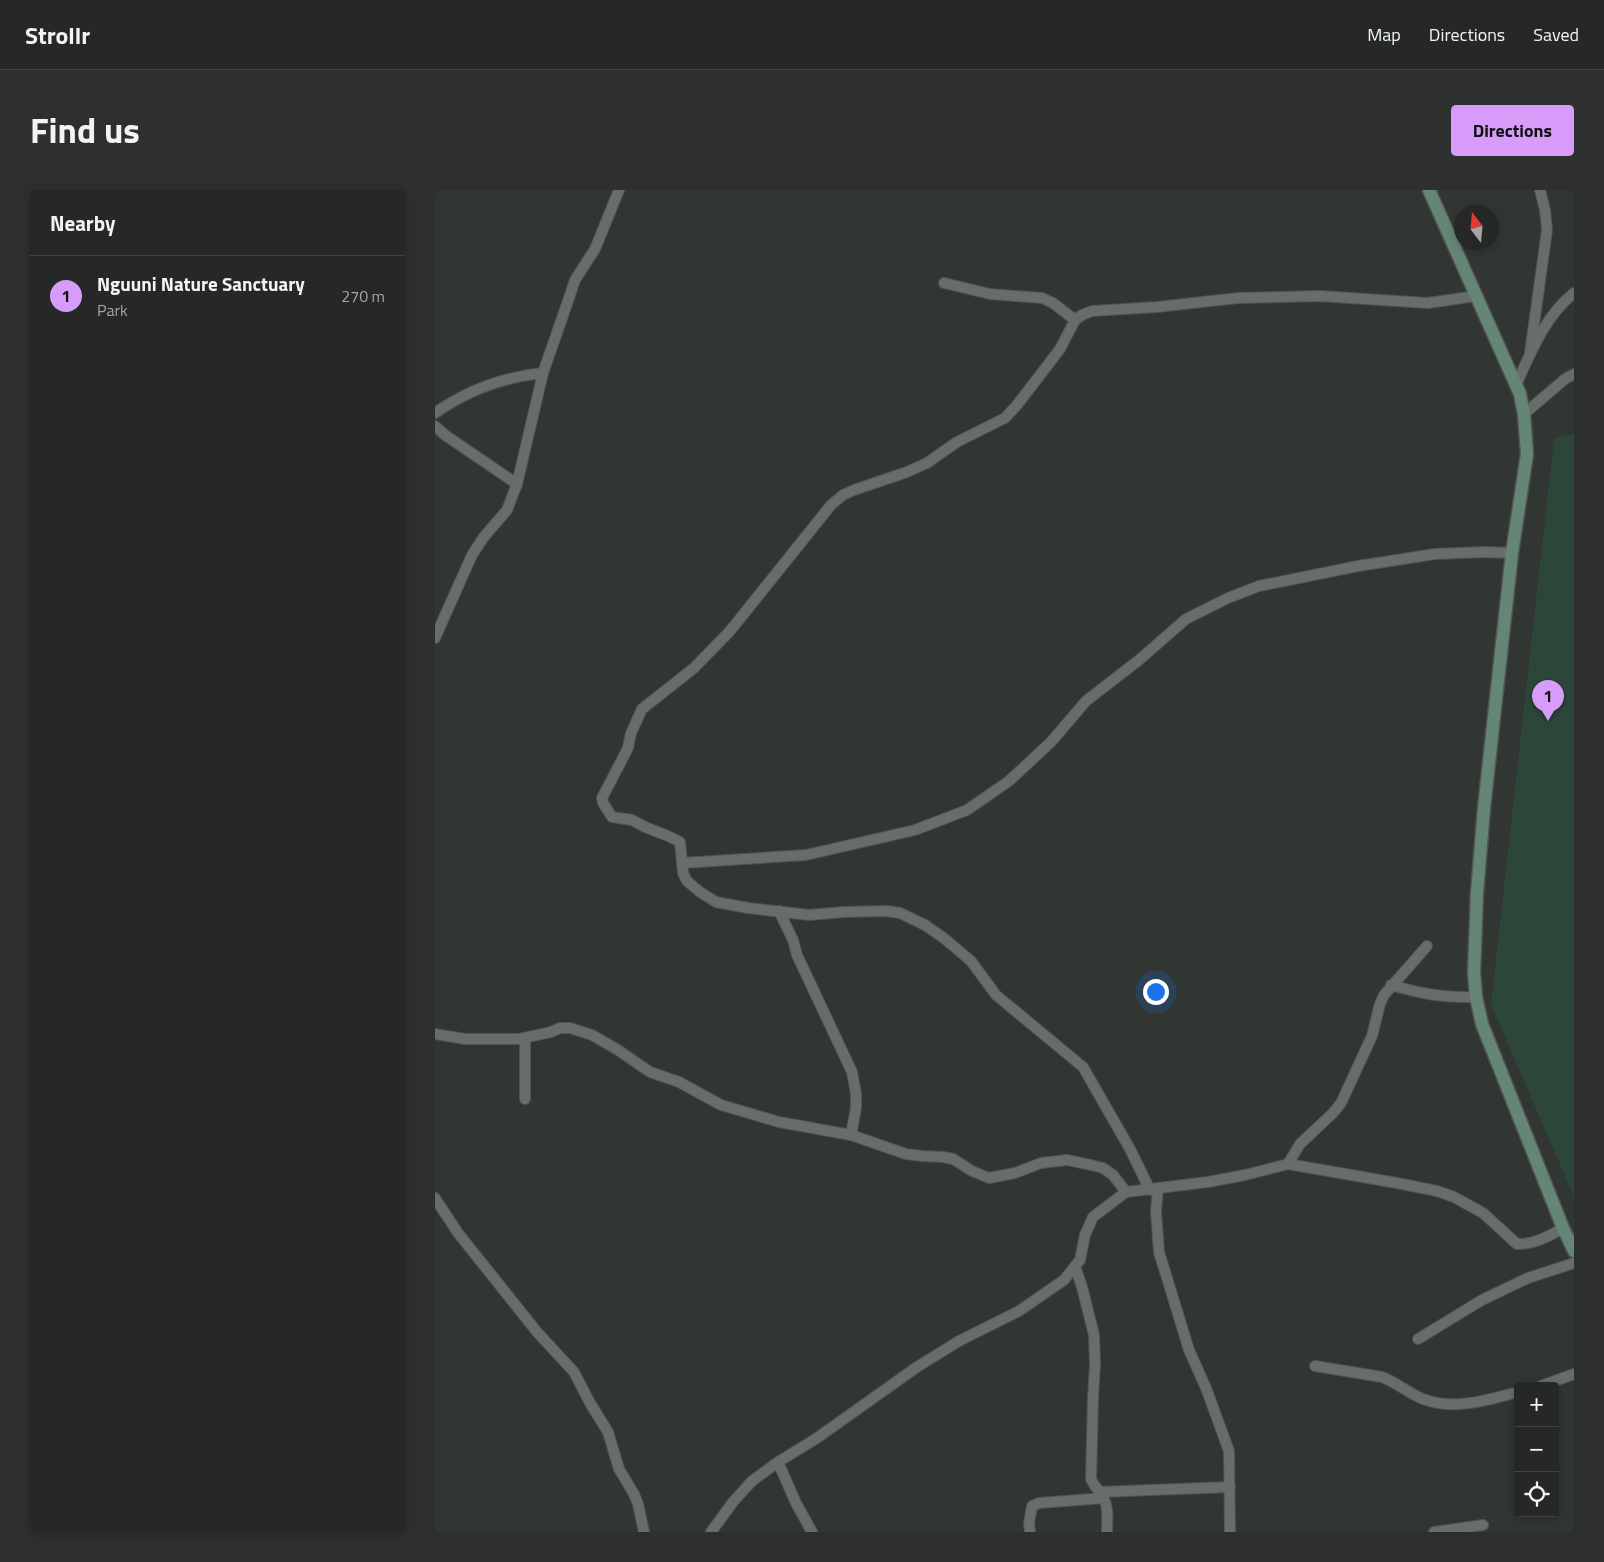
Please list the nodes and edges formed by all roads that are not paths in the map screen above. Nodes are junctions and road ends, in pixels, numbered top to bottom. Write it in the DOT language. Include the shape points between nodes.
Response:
graph roads {
  1 [pos="619,190"];
  2 [pos="1429,190"];
  3 [pos="1540,190"];
  4 [pos="944,283"];
  5 [pos="1574,293"];
  6 [pos="1476,296"];
  7 [pos="1075,320"];
  8 [pos="1531,353"];
  9 [pos="543,374"];
  10 [pos="1574,374"];
  11 [pos="1516,385"];
  12 [pos="435,413"];
  13 [pos="1524,414"];
  14 [pos="435,426"];
  15 [pos="517,484"];
  16 [pos="1511,552"];
  17 [pos="435,638"];
  18 [pos="682,863"];
  19 [pos="779,912"];
  20 [pos="1427,946"];
  21 [pos="1391,985"];
  22 [pos="1476,997"];
  23 [pos="435,1034"];
  24 [pos="525,1038"];
  25 [pos="525,1099"];
  26 [pos="851,1135"];
  27 [pos="1288,1164"];
  28 [pos="1154,1189"];
  29 [pos="1126,1192"];
  30 [pos="435,1198"];
  31 [pos="1563,1228"];
  32 [pos="1574,1251"];
  33 [pos="1574,1263"];
  34 [pos="1075,1266"];
  35 [pos="1418,1339"];
  36 [pos="1315,1366"];
  37 [pos="1574,1374"];
  38 [pos="1552,1382"];
  39 [pos="1514,1393"];
  40 [pos="778,1462"];
  41 [pos="1230,1486"];
  42 [pos="1102,1495"];
  43 [pos="1483,1525"];
  44 [pos="644,1532"];
  45 [pos="711,1532"];
  46 [pos="812,1532"];
  47 [pos="1030,1532"];
  48 [pos="1107,1532"];
  49 [pos="1230,1532"];
  50 [pos="1434,1532"];
  1 -- 9 [label="street" via="595,249 575,280"];
  2 -- 6 [label="main road"];
  3 -- 8 [label="street" via="1547,230"];
  4 -- 7 [label="street" via="990,294 1042,298"];
  5 -- 8 [label="street" via="1553,313"];
  6 -- 7 [label="street" via="1428,303 1319,296 1238,298 1092,311"];
  6 -- 11 [label="main road"];
  7 -- 18 [label="street" via="1060,349 1005,418 957,442 927,463 843,495 800,542 730,631 695,668 642,709 628,748 602,798 603,803 613,817 632,820 680,842"];
  8 -- 11 [label="street"];
  9 -- 12 [label="street" via="521,375 485,386"];
  9 -- 15 [label="street"];
  10 -- 13 [label="street"];
  11 -- 13 [label="main road"];
  13 -- 16 [label="main road" via="1527,454"];
  14 -- 15 [label="street"];
  15 -- 17 [label="street" via="507,510 472,555"];
  16 -- 18 [label="street" via="1435,554 1377,563 1259,586 1235,595 1186,618 1086,701 1051,742 1009,781 967,810 915,830 806,855"];
  16 -- 22 [label="main road" via="1477,893"];
  18 -- 19 [label="street" via="687,881 716,902"];
  19 -- 26 [label="street" via="852,1072 856,1108"];
  19 -- 28 [label="street" via="809,915 886,911 925,925 945,939 971,961 996,995 1083,1067"];
  20 -- 21 [label="street"];
  21 -- 22 [label="street" via="1421,994"];
  21 -- 27 [label="street" via="1379,1004 1372,1036 1341,1103 1300,1144"];
  22 -- 31 [label="main road" via="1482,1024"];
  23 -- 24 [label="street" via="465,1039"];
  24 -- 25 [label="street"];
  24 -- 26 [label="street" via="560,1028 582,1031 650,1072 679,1082 721,1105 779,1122"];
  26 -- 29 [label="street" via="906,1154 953,1159 972,1172 989,1178 1041,1163 1067,1160 1103,1168"];
  27 -- 28 [label="street" via="1208,1182"];
  27 -- 31 [label="street" via="1455,1197 1483,1213 1517,1244 1525,1245"];
  28 -- 29 [label="street"];
  28 -- 41 [label="street" via="1159,1252 1189,1350 1229,1451"];
  29 -- 34 [label="street" via="1093,1217 1080,1260"];
  30 -- 44 [label="street" via="489,1273 575,1372 608,1432 619,1469 638,1504"];
  31 -- 32 [label="main road"];
  33 -- 35 [label="street" via="1528,1278 1482,1300"];
  34 -- 40 [label="street" via="1064,1280 1019,1311 959,1340"];
  34 -- 42 [label="street" via="1094,1335 1091,1479"];
  36 -- 39 [label="street" via="1382,1377 1439,1404 1486,1400"];
  37 -- 38 [label="street"];
  40 -- 45 [label="street" via="752,1481"];
  40 -- 46 [label="street"];
  41 -- 42 [label="street"];
  41 -- 49 [label="street"];
  42 -- 47 [label="street" via="1032,1506"];
  42 -- 48 [label="street" via="1107,1509"];
  43 -- 50 [label="street"];
}
